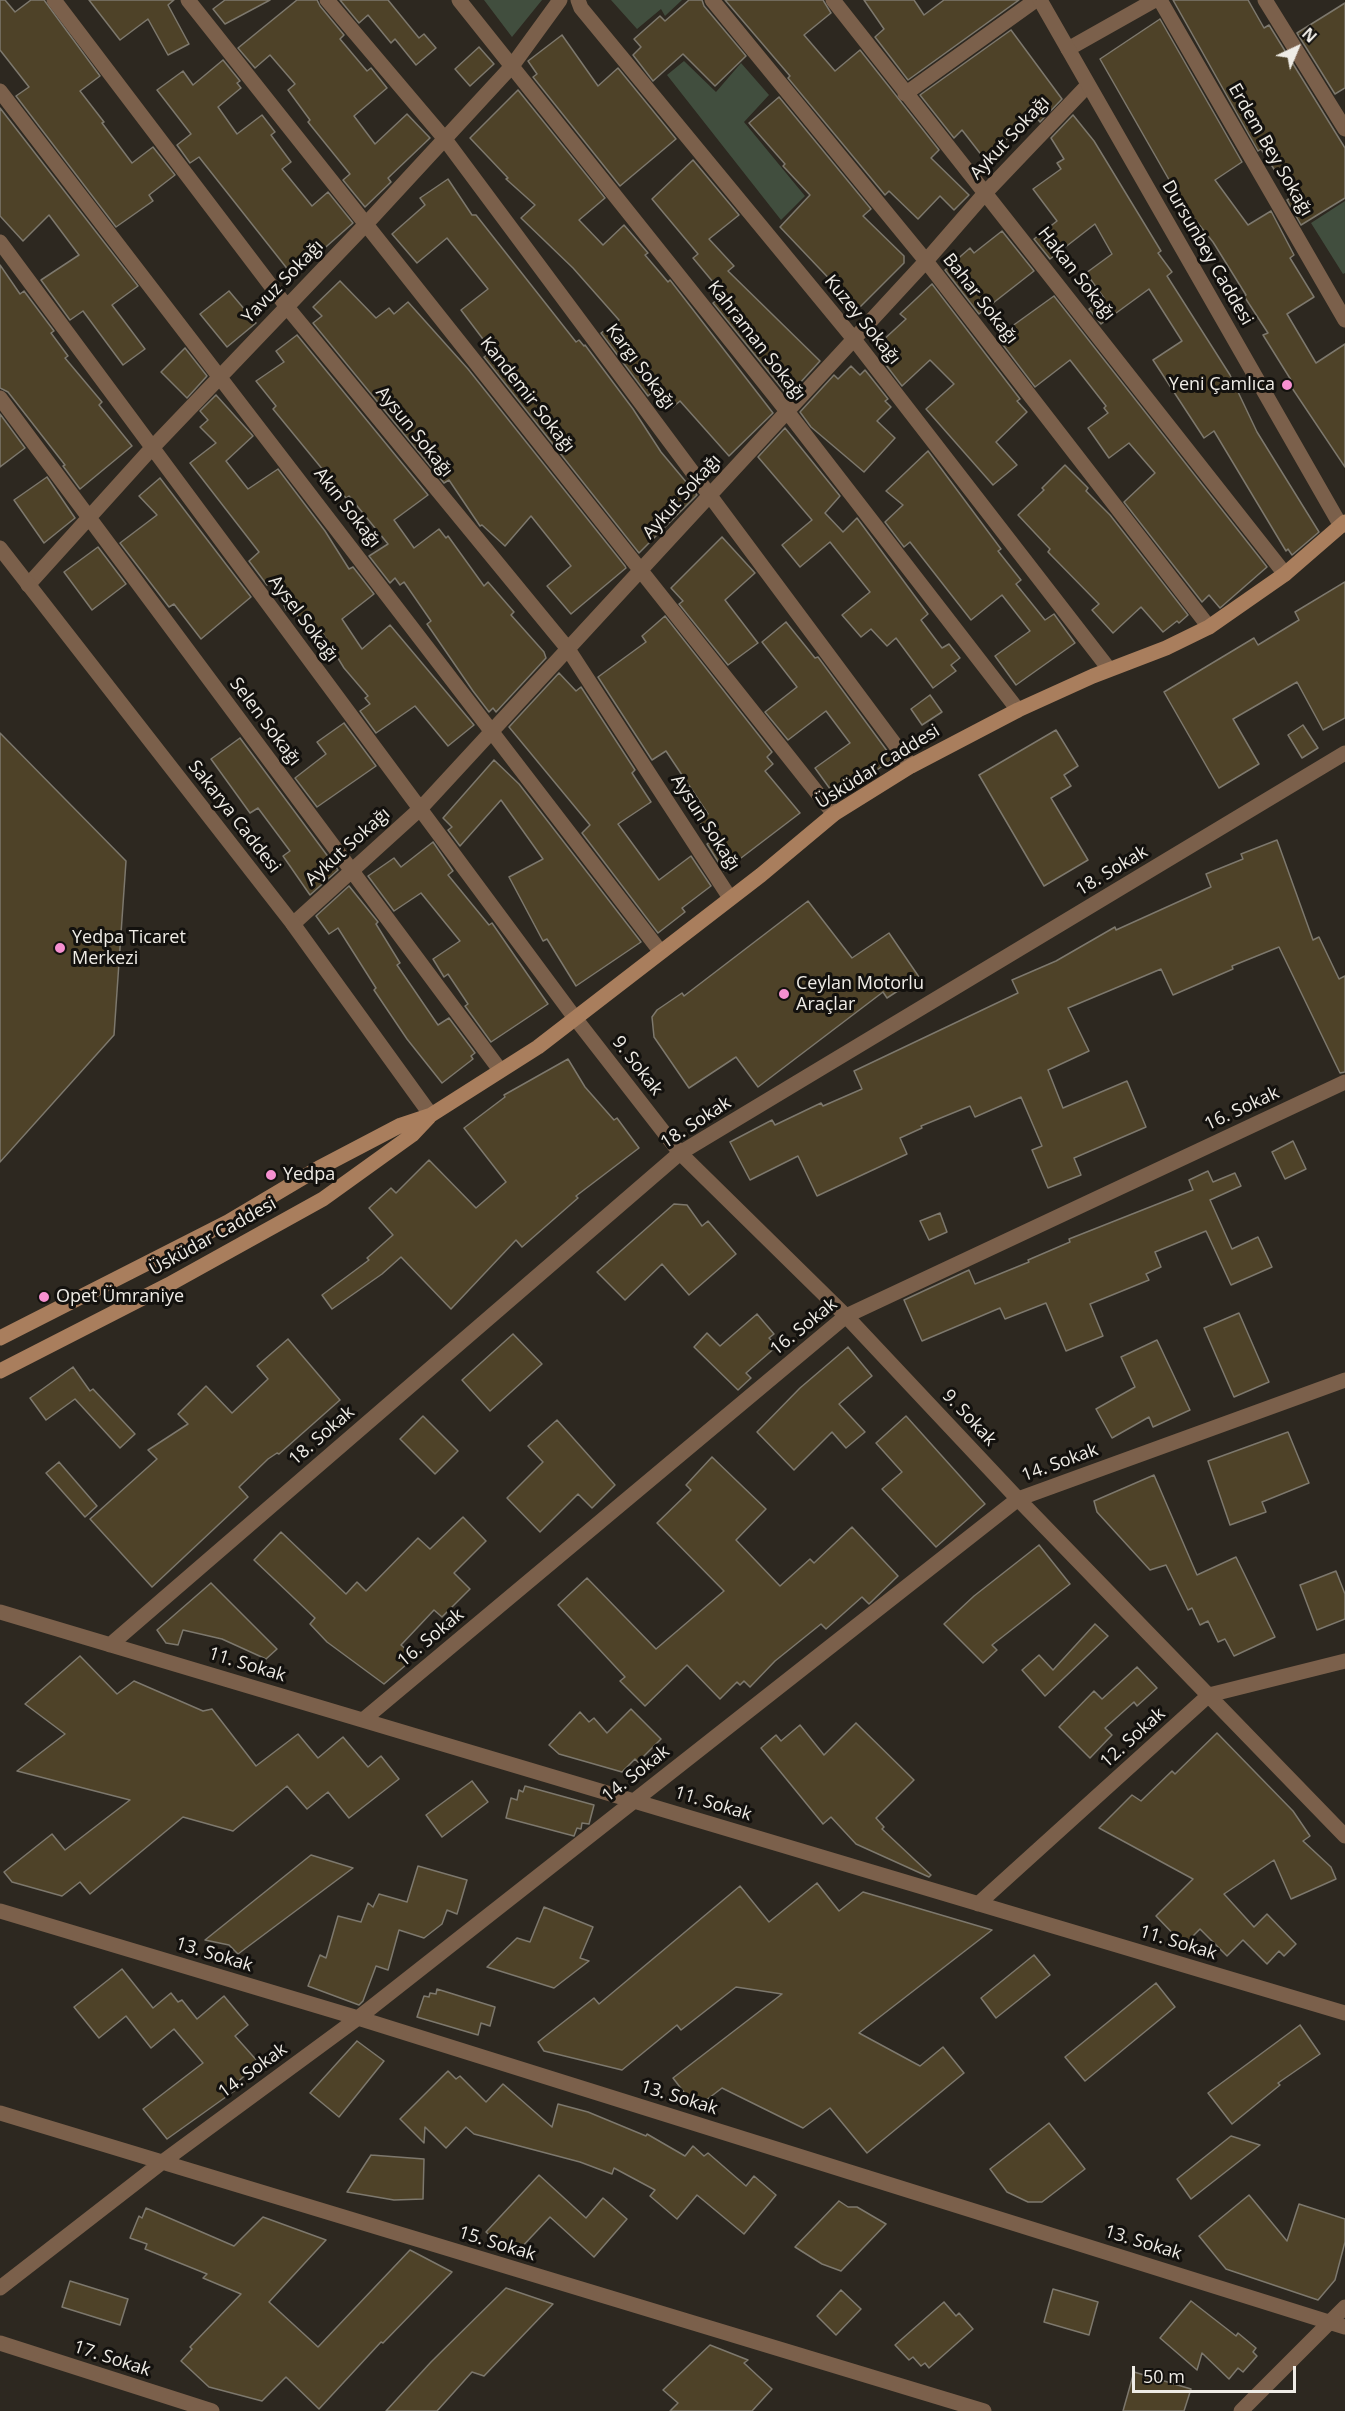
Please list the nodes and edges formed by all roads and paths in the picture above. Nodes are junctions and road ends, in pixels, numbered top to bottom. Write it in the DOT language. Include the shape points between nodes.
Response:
graph roads {
  1 [pos="54,0"];
  2 [pos="188,0"];
  3 [pos="327,0"];
  4 [pos="459,0"];
  5 [pos="560,0"];
  6 [pos="578,0"];
  7 [pos="712,0"];
  8 [pos="833,0"];
  9 [pos="1038,0"];
  10 [pos="1155,0"];
  11 [pos="1160,0"];
  12 [pos="1265,0"];
  13 [pos="1068,49"];
  14 [pos="512,66"];
  15 [pos="1088,85"];
  16 [pos="0,91"];
  17 [pos="905,94"];
  18 [pos="1345,129"];
  19 [pos="444,138"];
  20 [pos="986,192"];
  21 [pos="367,223"];
  22 [pos="0,242"];
  23 [pos="926,261"];
  24 [pos="286,307"];
  25 [pos="1345,320"];
  26 [pos="853,338"];
  27 [pos="220,375"];
  28 [pos="0,398"];
  29 [pos="786,410"];
  30 [pos="151,449"];
  31 [pos="712,495"];
  32 [pos="89,518"];
  33 [pos="1343,524"];
  34 [pos="0,548"];
  35 [pos="641,572"];
  36 [pos="1286,574"];
  37 [pos="28,585"];
  38 [pos="1209,627"];
  39 [pos="568,649"];
  40 [pos="1109,669"];
  41 [pos="1018,710"];
  42 [pos="493,730"];
  43 [pos="1345,753"];
  44 [pos="911,766"];
  45 [pos="421,808"];
  46 [pos="834,814"];
  47 [pos="351,870"];
  48 [pos="730,898"];
  49 [pos="293,924"];
  50 [pos="660,951"];
  51 [pos="575,1018"];
  52 [pos="500,1070"];
  53 [pos="1345,1082"];
  54 [pos="431,1115"];
  55 [pos="680,1153"];
  56 [pos="846,1316"];
  57 [pos="0,1338"];
  58 [pos="0,1371"];
  59 [pos="1345,1380"];
  60 [pos="1018,1498"];
  61 [pos="0,1612"];
  62 [pos="110,1645"];
  63 [pos="1345,1661"];
  64 [pos="1209,1695"];
  65 [pos="363,1720"];
  66 [pos="633,1801"];
  67 [pos="1345,1836"];
  68 [pos="978,1904"];
  69 [pos="0,1911"];
  70 [pos="1345,2013"];
  71 [pos="358,2018"];
  72 [pos="0,2113"];
  73 [pos="161,2163"];
  74 [pos="0,2288"];
  75 [pos="1345,2307"];
  76 [pos="1338,2325"];
  77 [pos="0,2343"];
  78 [pos="212,2411"];
  79 [pos="984,2411"];
  80 [pos="1241,2411"];
  1 -- 24 [label="street, Aysun Sokağı"];
  2 -- 21 [label="street, Kandemir Sokağı"];
  3 -- 19 [label="street, Kargı Sokağı"];
  4 -- 14 [label="street, Kahraman Sokağı"];
  5 -- 14 [label="street, Yavuz Sokağı"];
  6 -- 26 [label="street, Kuzey Sokağı"];
  7 -- 23 [label="street, Bahar Sokağı"];
  8 -- 17 [label="street, Hakan Sokağı"];
  9 -- 13 [label="street, Dursunbey Caddesi"];
  9 -- 17 [label="street"];
  10 -- 13 [label="street"];
  11 -- 25 [label="street, Erdem Bey Sokağı"];
  12 -- 18 [label="street"];
  13 -- 15 [label="street, Dursunbey Caddesi"];
  14 -- 19 [label="street, Yavuz Sokağı"];
  14 -- 29 [label="street, Kahraman Sokağı"];
  15 -- 20 [label="street, Aykut Sokağı"];
  15 -- 33 [label="street, Dursunbey Caddesi"];
  16 -- 27 [label="street, Akın Sokağı"];
  17 -- 20 [label="street, Hakan Sokağı"];
  19 -- 21 [label="street, Yavuz Sokağı"];
  19 -- 31 [label="street, Kargı Sokağı"];
  20 -- 23 [label="street, Aykut Sokağı"];
  20 -- 36 [label="street, Hakan Sokağı"];
  21 -- 24 [label="street, Yavuz Sokağı"];
  21 -- 35 [label="street, Kandemir Sokağı"];
  22 -- 30 [label="street, Aysel Sokağı"];
  23 -- 26 [label="street, Aykut Sokağı"];
  23 -- 38 [label="street, Bahar Sokağı"];
  24 -- 27 [label="street, Yavuz Sokağı"];
  24 -- 39 [label="street, Aysun Sokağı"];
  26 -- 29 [label="street, Aykut Sokağı"];
  26 -- 40 [label="street, Kuzey Sokağı"];
  27 -- 30 [label="street, Yavuz Sokağı"];
  27 -- 42 [label="street, Akın Sokağı"];
  28 -- 32 [label="street, Selen Sokağı"];
  29 -- 31 [label="street, Aykut Sokağı"];
  29 -- 41 [label="street, Kahraman Sokağı"];
  30 -- 32 [label="street, Yavuz Sokağı"];
  30 -- 45 [label="street, Aysel Sokağı"];
  31 -- 35 [label="street, Aykut Sokağı"];
  31 -- 44 [label="street, Kargı Sokağı"];
  32 -- 37 [label="street, Yavuz Sokağı"];
  32 -- 47 [label="street, Selen Sokağı"];
  33 -- 36 [label="main road, Üsküdar Caddesi"];
  34 -- 37 [label="street, Sakarya Caddesi"];
  35 -- 39 [label="street, Aykut Sokağı"];
  35 -- 46 [label="street, Kandemir Sokağı"];
  36 -- 38 [label="main road, Üsküdar Caddesi"];
  37 -- 49 [label="street, Sakarya Caddesi"];
  38 -- 40 [label="main road, Üsküdar Caddesi"];
  39 -- 42 [label="street, Aykut Sokağı"];
  39 -- 48 [label="street, Aysun Sokağı"];
  40 -- 41 [label="main road, Üsküdar Caddesi"];
  41 -- 44 [label="main road, Üsküdar Caddesi"];
  42 -- 45 [label="street, Aykut Sokağı"];
  42 -- 50 [label="street, Akın Sokağı"];
  43 -- 55 [label="street, 18. Sokak"];
  44 -- 46 [label="main road, Üsküdar Caddesi"];
  45 -- 47 [label="street, Aykut Sokağı"];
  45 -- 51 [label="street, Aysel Sokağı"];
  46 -- 48 [label="main road, Üsküdar Caddesi"];
  47 -- 49 [label="street, Aykut Sokağı"];
  47 -- 52 [label="street, Selen Sokağı"];
  48 -- 50 [label="main road, Üsküdar Caddesi"];
  49 -- 54 [label="street, Sakarya Caddesi"];
  50 -- 51 [label="main road, Üsküdar Caddesi"];
  51 -- 52 [label="main road, Üsküdar Caddesi"];
  51 -- 55 [label="street, 9. Sokak"];
  52 -- 54 [label="main road, Üsküdar Caddesi"];
  53 -- 56 [label="street, 16. Sokak"];
  54 -- 57 [label="main road, Üsküdar Caddesi" via="390,1130 218,1227"];
  54 -- 58 [label="main road, Üsküdar Caddesi" via="412,1135 323,1199 168,1285"];
  55 -- 56 [label="street, 9. Sokak"];
  55 -- 62 [label="street, 18. Sokak"];
  56 -- 60 [label="street, 9. Sokak"];
  56 -- 65 [label="street, 16. Sokak"];
  59 -- 60 [label="street, 14. Sokak"];
  60 -- 64 [label="street, 9. Sokak"];
  60 -- 66 [label="street, 14. Sokak"];
  61 -- 62 [label="street, 11. Sokak"];
  62 -- 65 [label="street, 11. Sokak"];
  63 -- 64 [label="street, 12. Sokak"];
  64 -- 67 [label="street, 9. Sokak"];
  64 -- 68 [label="street, 12. Sokak"];
  65 -- 66 [label="street, 11. Sokak"];
  66 -- 68 [label="street, 11. Sokak"];
  66 -- 71 [label="street, 14. Sokak"];
  68 -- 70 [label="street, 11. Sokak"];
  69 -- 71 [label="street, 13. Sokak"];
  71 -- 73 [label="street, 14. Sokak"];
  71 -- 76 [label="street, 13. Sokak"];
  72 -- 73 [label="street, 15. Sokak"];
  73 -- 74 [label="street, 14. Sokak"];
  73 -- 79 [label="street, 15. Sokak"];
  75 -- 76 [label="street"];
  76 -- 80 [label="street"];
  77 -- 78 [label="street, 17. Sokak"];
}
